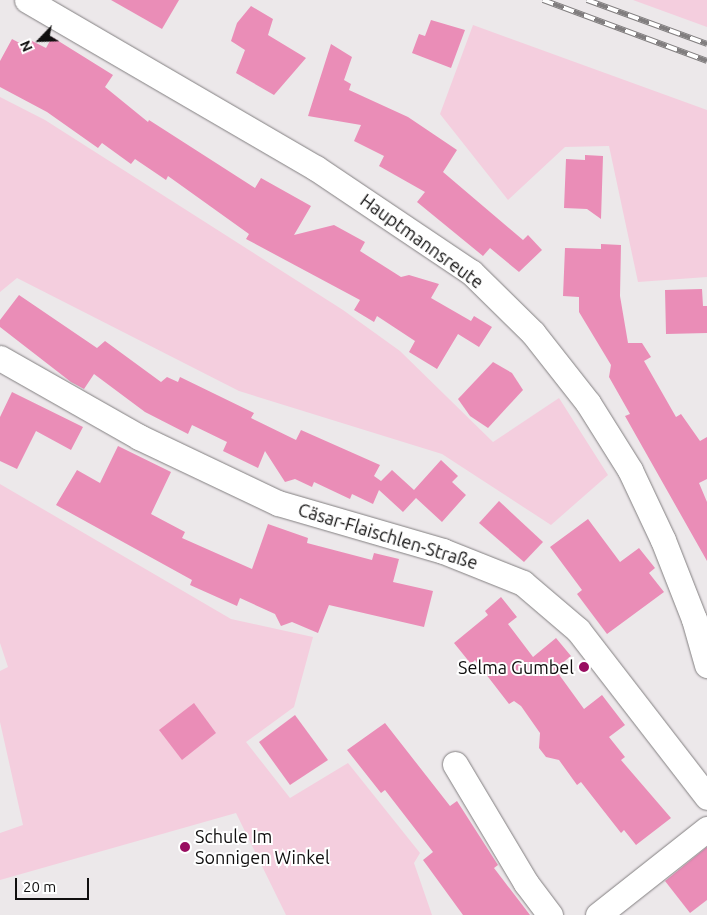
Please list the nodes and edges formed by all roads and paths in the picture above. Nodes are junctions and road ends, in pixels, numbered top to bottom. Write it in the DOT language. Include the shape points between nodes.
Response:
graph roads {
  1 [pos="27,0"];
  2 [pos="0,358"];
  3 [pos="707,665"];
  4 [pos="455,764"];
  5 [pos="707,798"];
  6 [pos="707,829"];
  7 [pos="550,915"];
  8 [pos="598,915"];
  1 -- 3 [label="street, Hauptmannsreute" via="316,168 472,272 533,333 588,403 630,470 664,540 694,619"];
  2 -- 5 [label="street, Cäsar-Flaischlen-Straße" via="139,437 278,503 443,551 523,582 578,630"];
  4 -- 7 [label="street" via="526,883"];
  6 -- 8 [label="street"];
}
